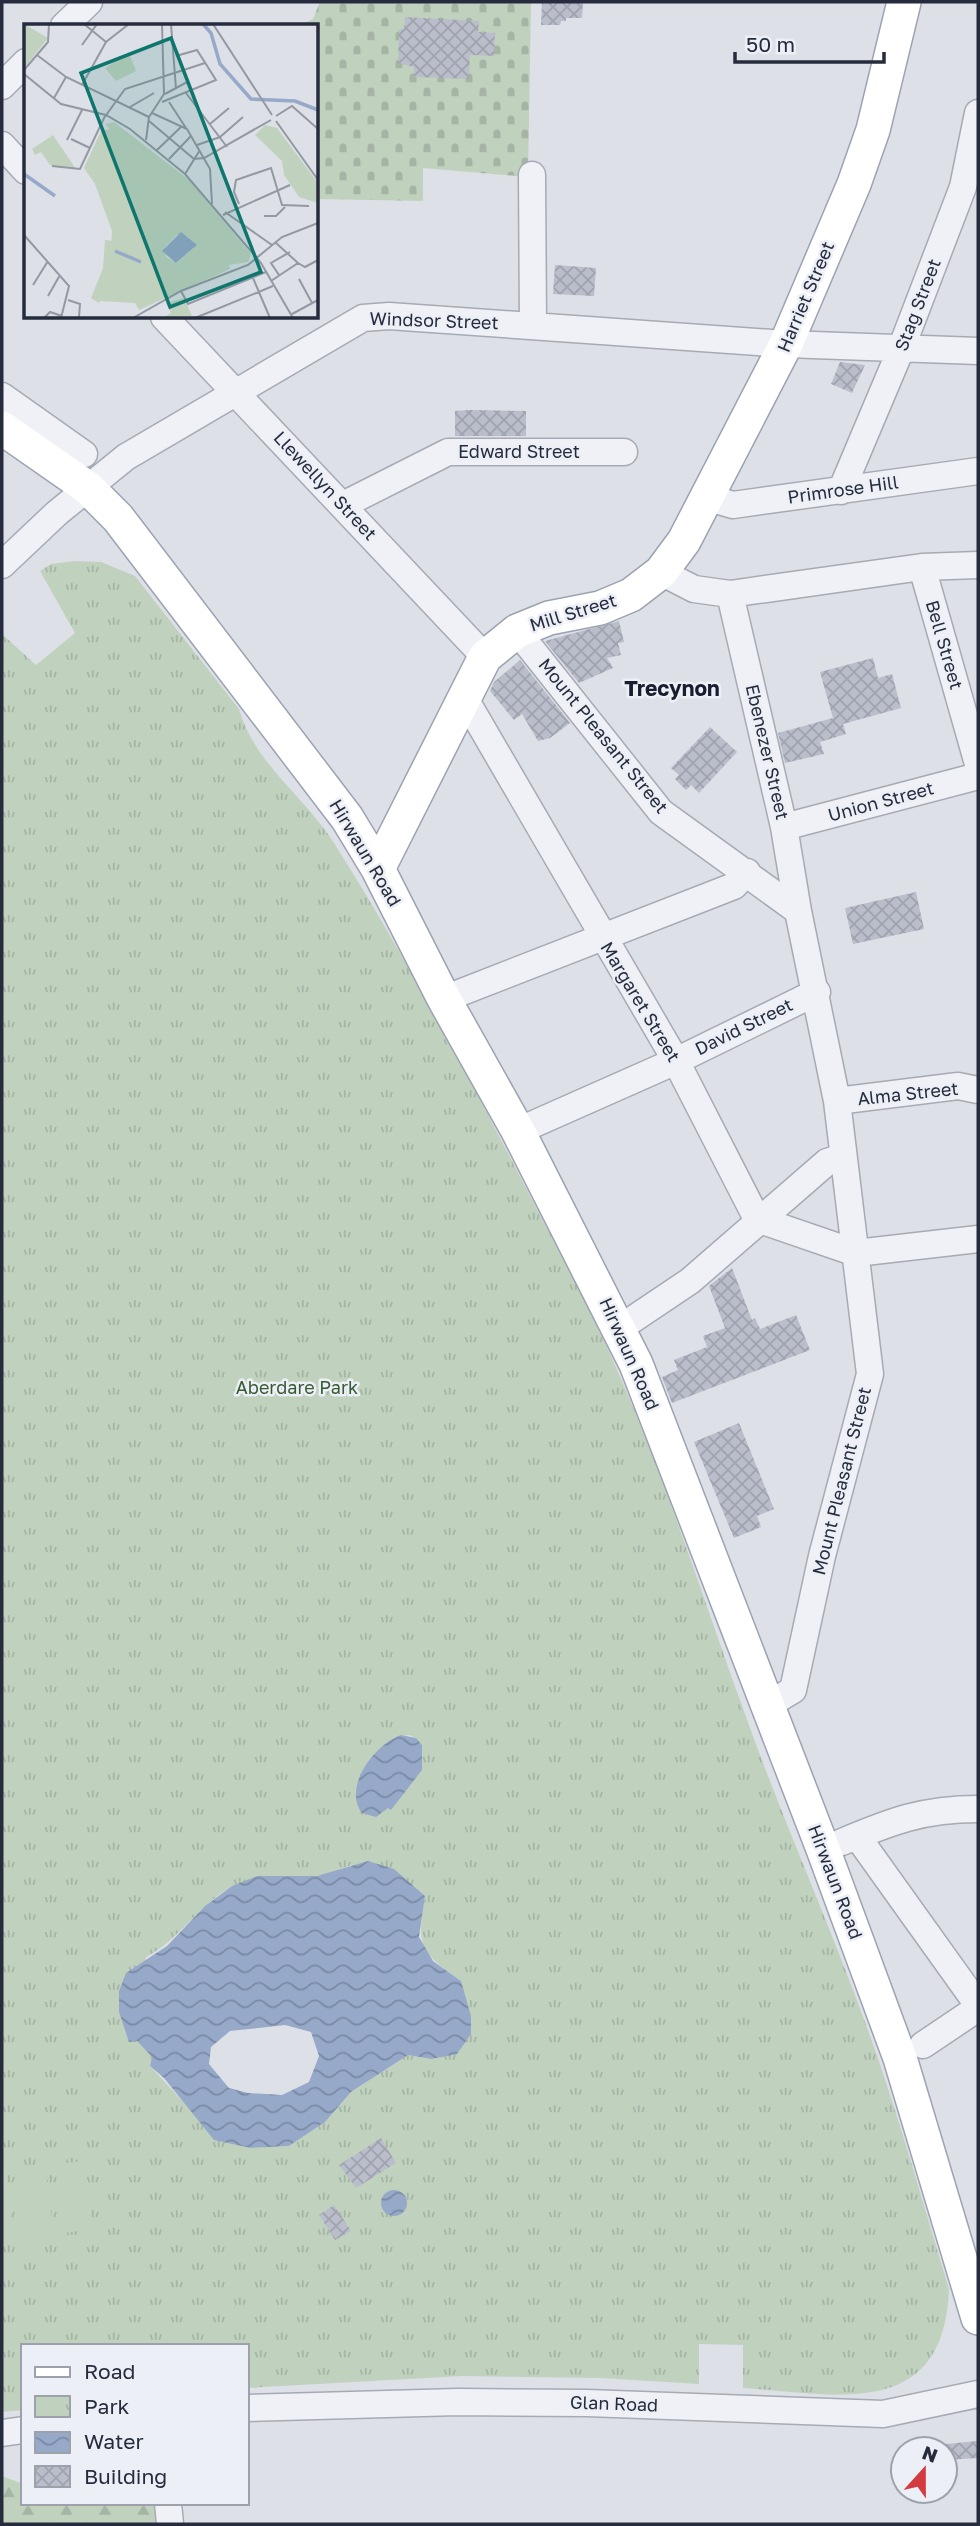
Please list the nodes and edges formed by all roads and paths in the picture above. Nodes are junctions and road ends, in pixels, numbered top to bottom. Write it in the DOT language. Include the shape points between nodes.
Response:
graph roads {
  1 [pos="89,2"];
  2 [pos="904,2"];
  3 [pos="66,24"];
  4 [pos="24,64"];
  5 [pos="2,86"];
  6 [pos="978,113"];
  7 [pos="2,145"];
  8 [pos="24,169"];
  9 [pos="532,175"];
  10 [pos="971,187"];
  11 [pos="165,318"];
  12 [pos="533,325"];
  13 [pos="786,344"];
  14 [pos="901,349"];
  15 [pos="978,351"];
  16 [pos="235,392"];
  17 [pos="2,396"];
  18 [pos="17,428"];
  19 [pos="624,452"];
  20 [pos="84,454"];
  21 [pos="978,471"];
  22 [pos="88,488"];
  23 [pos="841,491"];
  24 [pos="709,498"];
  25 [pos="343,505"];
  26 [pos="2,565"];
  27 [pos="978,565"];
  28 [pos="922,567"];
  29 [pos="661,572"];
  30 [pos="730,594"];
  31 [pos="517,631"];
  32 [pos="485,657"];
  33 [pos="464,697"];
  34 [pos="978,764"];
  35 [pos="978,776"];
  36 [pos="784,827"];
  37 [pos="378,869"];
  38 [pos="747,872"];
  39 [pos="798,911"];
  40 [pos="601,935"];
  41 [pos="817,992"];
  42 [pos="444,999"];
  43 [pos="676,1061"];
  44 [pos="978,1090"];
  45 [pos="837,1101"];
  46 [pos="518,1131"];
  47 [pos="844,1157"];
  48 [pos="762,1221"];
  49 [pos="978,1239"];
  50 [pos="856,1253"];
  51 [pos="620,1328"];
  52 [pos="766,1706"];
  53 [pos="978,1809"];
  54 [pos="857,1836"];
  55 [pos="823,1849"];
  56 [pos="978,2007"];
  57 [pos="923,2045"];
  58 [pos="978,2318"];
  59 [pos="978,2394"];
  60 [pos="248,2408"];
  61 [pos="21,2430"];
  62 [pos="2,2433"];
  63 [pos="168,2505"];
  64 [pos="170,2524"];
  1 -- 3 [label="street"];
  2 -- 13 [label="main road, Harriet Street" via="873,130"];
  4 -- 5 [label="street"];
  6 -- 10 [label="street, Stag Street"];
  7 -- 8 [label="street"];
  9 -- 12 [label="street"];
  10 -- 14 [label="street, Stag Street"];
  11 -- 16 [label="street, Llewellyn Street"];
  12 -- 13 [label="street, Windsor Street"];
  12 -- 16 [label="street, Windsor Street" via="363,318"];
  13 -- 14 [label="street, Windsor Street"];
  13 -- 24 [label="main road, Harriet Street"];
  14 -- 15 [label="street, Windsor Street"];
  14 -- 23 [label="street, Stag Street"];
  16 -- 22 [label="street, Windsor Street" via="126,457"];
  16 -- 25 [label="street, Llewellyn Street"];
  17 -- 18 [label="street"];
  18 -- 20 [label="street"];
  18 -- 22 [label="main road, Hirwaun Road"];
  19 -- 25 [label="street, Edward Street" via="448,452"];
  21 -- 23 [label="street, Primrose Hill"];
  22 -- 26 [label="street, Windsor Street"];
  22 -- 37 [label="main road, Hirwaun Road" via="118,518 264,706 347,818"];
  23 -- 24 [label="street, Primrose Hill" via="733,505"];
  24 -- 29 [label="main road, Harriet Street"];
  25 -- 32 [label="street, Llewellyn Street"];
  27 -- 28 [label="street"];
  28 -- 30 [label="street"];
  28 -- 34 [label="street, Bell Street"];
  29 -- 30 [label="street" via="695,589"];
  29 -- 31 [label="main road, Mill Street" via="611,604"];
  30 -- 36 [label="street, Ebenezer Street"];
  31 -- 32 [label="main road, Mill Street"];
  31 -- 38 [label="street, Mount Pleasant Street" via="661,812"];
  32 -- 33 [label="main road, Mill Street"];
  33 -- 37 [label="main road, Mill Street"];
  33 -- 40 [label="street, Margaret Street"];
  35 -- 36 [label="street, Union Street"];
  36 -- 39 [label="street, Ebenezer Street"];
  37 -- 42 [label="main road, Hirwaun Road"];
  38 -- 39 [label="street, Mount Pleasant Street"];
  38 -- 40 [label="street" via="734,886"];
  39 -- 41 [label="street, Mount Pleasant Street"];
  40 -- 42 [label="street"];
  40 -- 43 [label="street, Margaret Street"];
  41 -- 43 [label="street, David Street"];
  41 -- 45 [label="street, Mount Pleasant Street"];
  42 -- 46 [label="main road, Hirwaun Road"];
  43 -- 46 [label="street, David Street"];
  43 -- 48 [label="street, Margaret Street"];
  44 -- 45 [label="street, Alma Street" via="958,1086"];
  45 -- 47 [label="street, Mount Pleasant Street"];
  46 -- 51 [label="main road, Hirwaun Road"];
  47 -- 48 [label="street" via="827,1161"];
  47 -- 50 [label="street, Mount Pleasant Street"];
  48 -- 50 [label="street"];
  48 -- 51 [label="street" via="690,1281"];
  49 -- 50 [label="street"];
  50 -- 52 [label="street, Mount Pleasant Street" via="870,1374 822,1556 793,1690"];
  51 -- 52 [label="main road, Hirwaun Road"];
  52 -- 55 [label="main road, Hirwaun Road"];
  53 -- 54 [label="street" via="910,1815"];
  54 -- 55 [label="street"];
  54 -- 56 [label="street"];
  55 -- 58 [label="main road, Hirwaun Road" via="900,2058"];
  56 -- 57 [label="street"];
  59 -- 60 [label="street, Glan Road" via="883,2414 458,2402"];
  61 -- 62 [label="street"];
  63 -- 64 [label="street"];
}
